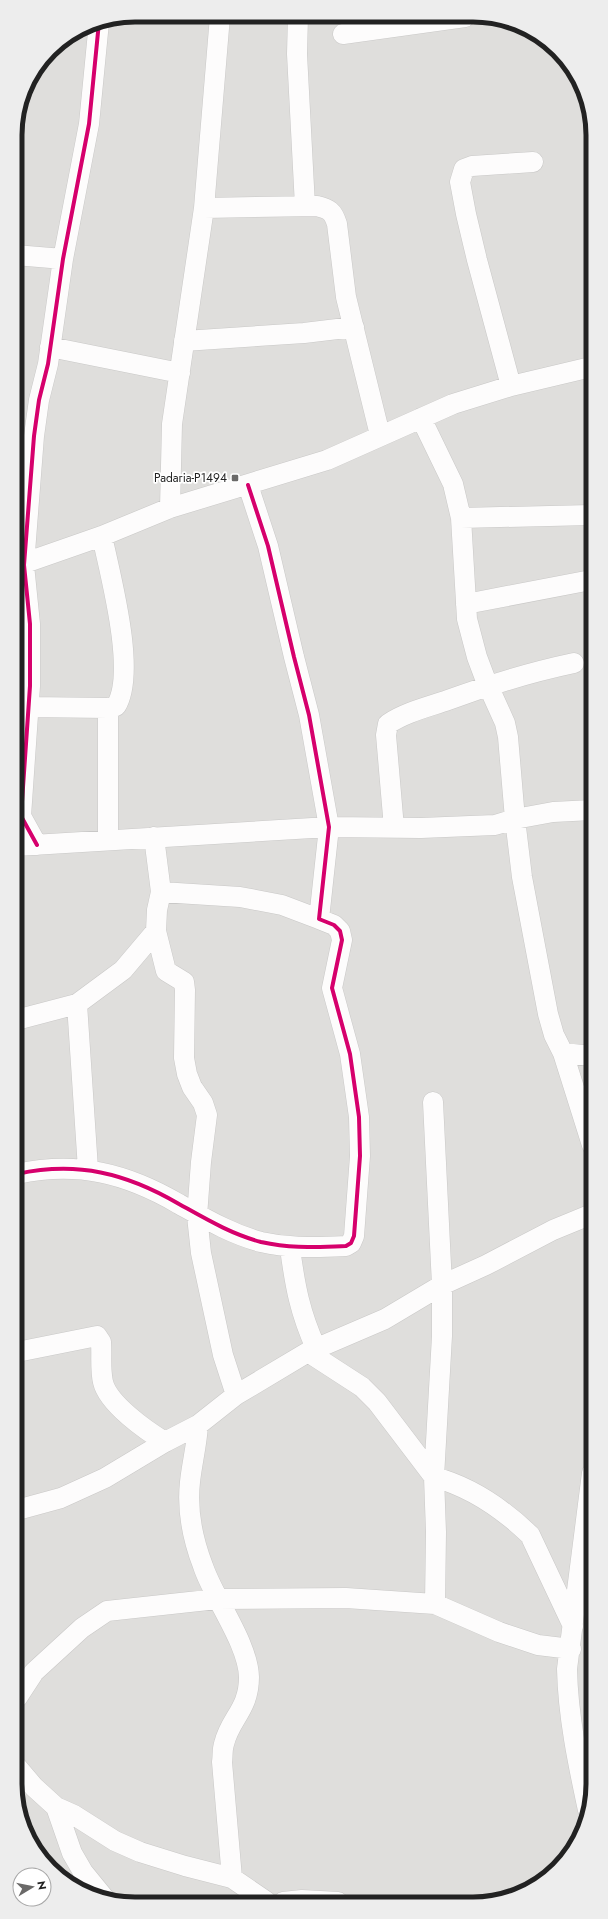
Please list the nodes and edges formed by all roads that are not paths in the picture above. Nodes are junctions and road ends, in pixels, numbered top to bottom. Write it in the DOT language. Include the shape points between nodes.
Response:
graph roads {
  1 [pos="220,22"];
  2 [pos="298,22"];
  3 [pos="429,22"];
  4 [pos="99,28"];
  5 [pos="343,34"];
  6 [pos="533,162"];
  7 [pos="305,206"];
  8 [pos="204,208"];
  9 [pos="22,256"];
  10 [pos="63,259"];
  11 [pos="354,327"];
  12 [pos="184,341"];
  13 [pos="50,347"];
  14 [pos="586,368"];
  15 [pos="180,373"];
  16 [pos="511,386"];
  17 [pos="421,418"];
  18 [pos="380,435"];
  19 [pos="248,485"];
  20 [pos="170,508"];
  21 [pos="586,515"];
  22 [pos="461,518"];
  23 [pos="102,536"];
  24 [pos="22,547"];
  25 [pos="22,565"];
  26 [pos="22,578"];
  27 [pos="586,581"];
  28 [pos="466,604"];
  29 [pos="574,663"];
  30 [pos="489,685"];
  31 [pos="29,706"];
  32 [pos="108,708"];
  33 [pos="22,802"];
  34 [pos="586,810"];
  35 [pos="22,818"];
  36 [pos="515,819"];
  37 [pos="329,827"];
  38 [pos="394,828"];
  39 [pos="154,837"];
  40 [pos="108,840"];
  41 [pos="37,845"];
  42 [pos="22,846"];
  43 [pos="161,892"];
  44 [pos="320,919"];
  45 [pos="156,931"];
  46 [pos="77,1004"];
  47 [pos="22,1018"];
  48 [pos="563,1053"];
  49 [pos="586,1055"];
  50 [pos="434,1102"];
  51 [pos="586,1127"];
  52 [pos="88,1169"];
  53 [pos="22,1173"];
  54 [pos="197,1216"];
  55 [pos="586,1216"];
  56 [pos="290,1248"];
  57 [pos="442,1285"];
  58 [pos="312,1350"];
  59 [pos="22,1351"];
  60 [pos="236,1395"];
  61 [pos="198,1425"];
  62 [pos="165,1442"];
  63 [pos="434,1477"];
  64 [pos="22,1509"];
  65 [pos="586,1531"];
  66 [pos="217,1599"];
  67 [pos="435,1604"];
  68 [pos="573,1626"];
  69 [pos="571,1649"];
  70 [pos="22,1691"];
  71 [pos="22,1773"];
  72 [pos="585,1797"];
  73 [pos="56,1807"];
  74 [pos="232,1878"];
  75 [pos="98,1891"];
  76 [pos="260,1897"];
  1 -- 8 [label="street"];
  2 -- 7 [label="street" via="297,54"];
  3 -- 5 [label="street"];
  4 -- 10 [label="street" via="88,124"];
  6 -- 16 [label="street" via="472,166 464,169 460,182 477,260"];
  7 -- 8 [label="street"];
  7 -- 11 [label="street" via="329,208 334,214 346,297"];
  8 -- 12 [label="street"];
  9 -- 10 [label="street"];
  10 -- 13 [label="street"];
  11 -- 12 [label="street"];
  11 -- 18 [label="street"];
  12 -- 15 [label="street"];
  13 -- 15 [label="street"];
  13 -- 24 [label="street" via="39,400"];
  14 -- 16 [label="street"];
  15 -- 20 [label="street" via="172,424"];
  16 -- 17 [label="street" via="453,404"];
  17 -- 18 [label="street"];
  17 -- 22 [label="street" via="453,484"];
  18 -- 19 [label="street" via="327,460"];
  19 -- 20 [label="street"];
  19 -- 37 [label="street" via="268,546 309,715"];
  20 -- 23 [label="street"];
  21 -- 22 [label="street"];
  22 -- 28 [label="street"];
  23 -- 25 [label="street"];
  23 -- 32 [label="street" via="121,622 123,673 120,699 116,706"];
  26 -- 31 [label="street" via="30,624"];
  27 -- 28 [label="street"];
  28 -- 30 [label="street" via="467,619 477,657"];
  29 -- 30 [label="street" via="523,674"];
  30 -- 36 [label="street" via="500,709 508,737"];
  30 -- 38 [label="street" via="417,710 388,724 386,735"];
  31 -- 32 [label="street"];
  31 -- 33 [label="street"];
  32 -- 40 [label="street"];
  34 -- 36 [label="street" via="553,812"];
  35 -- 41 [label="street"];
  36 -- 38 [label="street" via="495,825"];
  36 -- 48 [label="street" via="522,877 548,1014"];
  37 -- 38 [label="street"];
  37 -- 39 [label="street"];
  37 -- 44 [label="street"];
  39 -- 40 [label="street"];
  39 -- 43 [label="street"];
  40 -- 41 [label="street"];
  41 -- 42 [label="street"];
  43 -- 44 [label="street" via="240,897 282,905"];
  43 -- 45 [label="street"];
  44 -- 56 [label="street" via="334,925 340,931 342,940 332,988 350,1054 359,1117 360,1156 354,1236 352,1243 346,1246"];
  45 -- 46 [label="street" via="123,970"];
  45 -- 54 [label="street" via="166,971 184,982 184,1058 192,1087 203,1103 207,1115"];
  46 -- 47 [label="street"];
  46 -- 52 [label="street"];
  48 -- 49 [label="street"];
  48 -- 51 [label="street"];
  50 -- 57 [label="street"];
  52 -- 53 [label="street" via="54,1169"];
  52 -- 54 [label="street" via="133,1181 178,1203"];
  54 -- 56 [label="street" via="222,1228"];
  54 -- 60 [label="street" via="207,1285 223,1355"];
  55 -- 57 [label="street"];
  56 -- 58 [label="street" via="297,1296"];
  57 -- 58 [label="street" via="385,1319"];
  57 -- 63 [label="street" via="442,1336"];
  58 -- 60 [label="street"];
  58 -- 63 [label="street" via="378,1402"];
  59 -- 62 [label="street" via="97,1336 101,1342 103,1384 108,1393 148,1431"];
  60 -- 61 [label="street"];
  61 -- 62 [label="street"];
  61 -- 66 [label="street" via="190,1483 191,1515 201,1560"];
  62 -- 64 [label="street" via="84,1489"];
  63 -- 67 [label="street"];
  63 -- 68 [label="street" via="484,1498 530,1535"];
  65 -- 68 [label="street"];
  66 -- 67 [label="street" via="346,1598"];
  66 -- 70 [label="street" via="107,1611 82,1628 40,1667"];
  66 -- 74 [label="street" via="239,1642 248,1664 249,1677 248,1694 230,1728 224,1744 222,1762"];
  67 -- 69 [label="street" via="499,1632 538,1645"];
  68 -- 69 [label="street"];
  69 -- 72 [label="street" via="567,1669 568,1696"];
  71 -- 73 [label="street"];
  73 -- 74 [label="street" via="74,1815 115,1841 140,1852"];
  73 -- 75 [label="street" via="72,1853"];
  74 -- 76 [label="street"];
}
